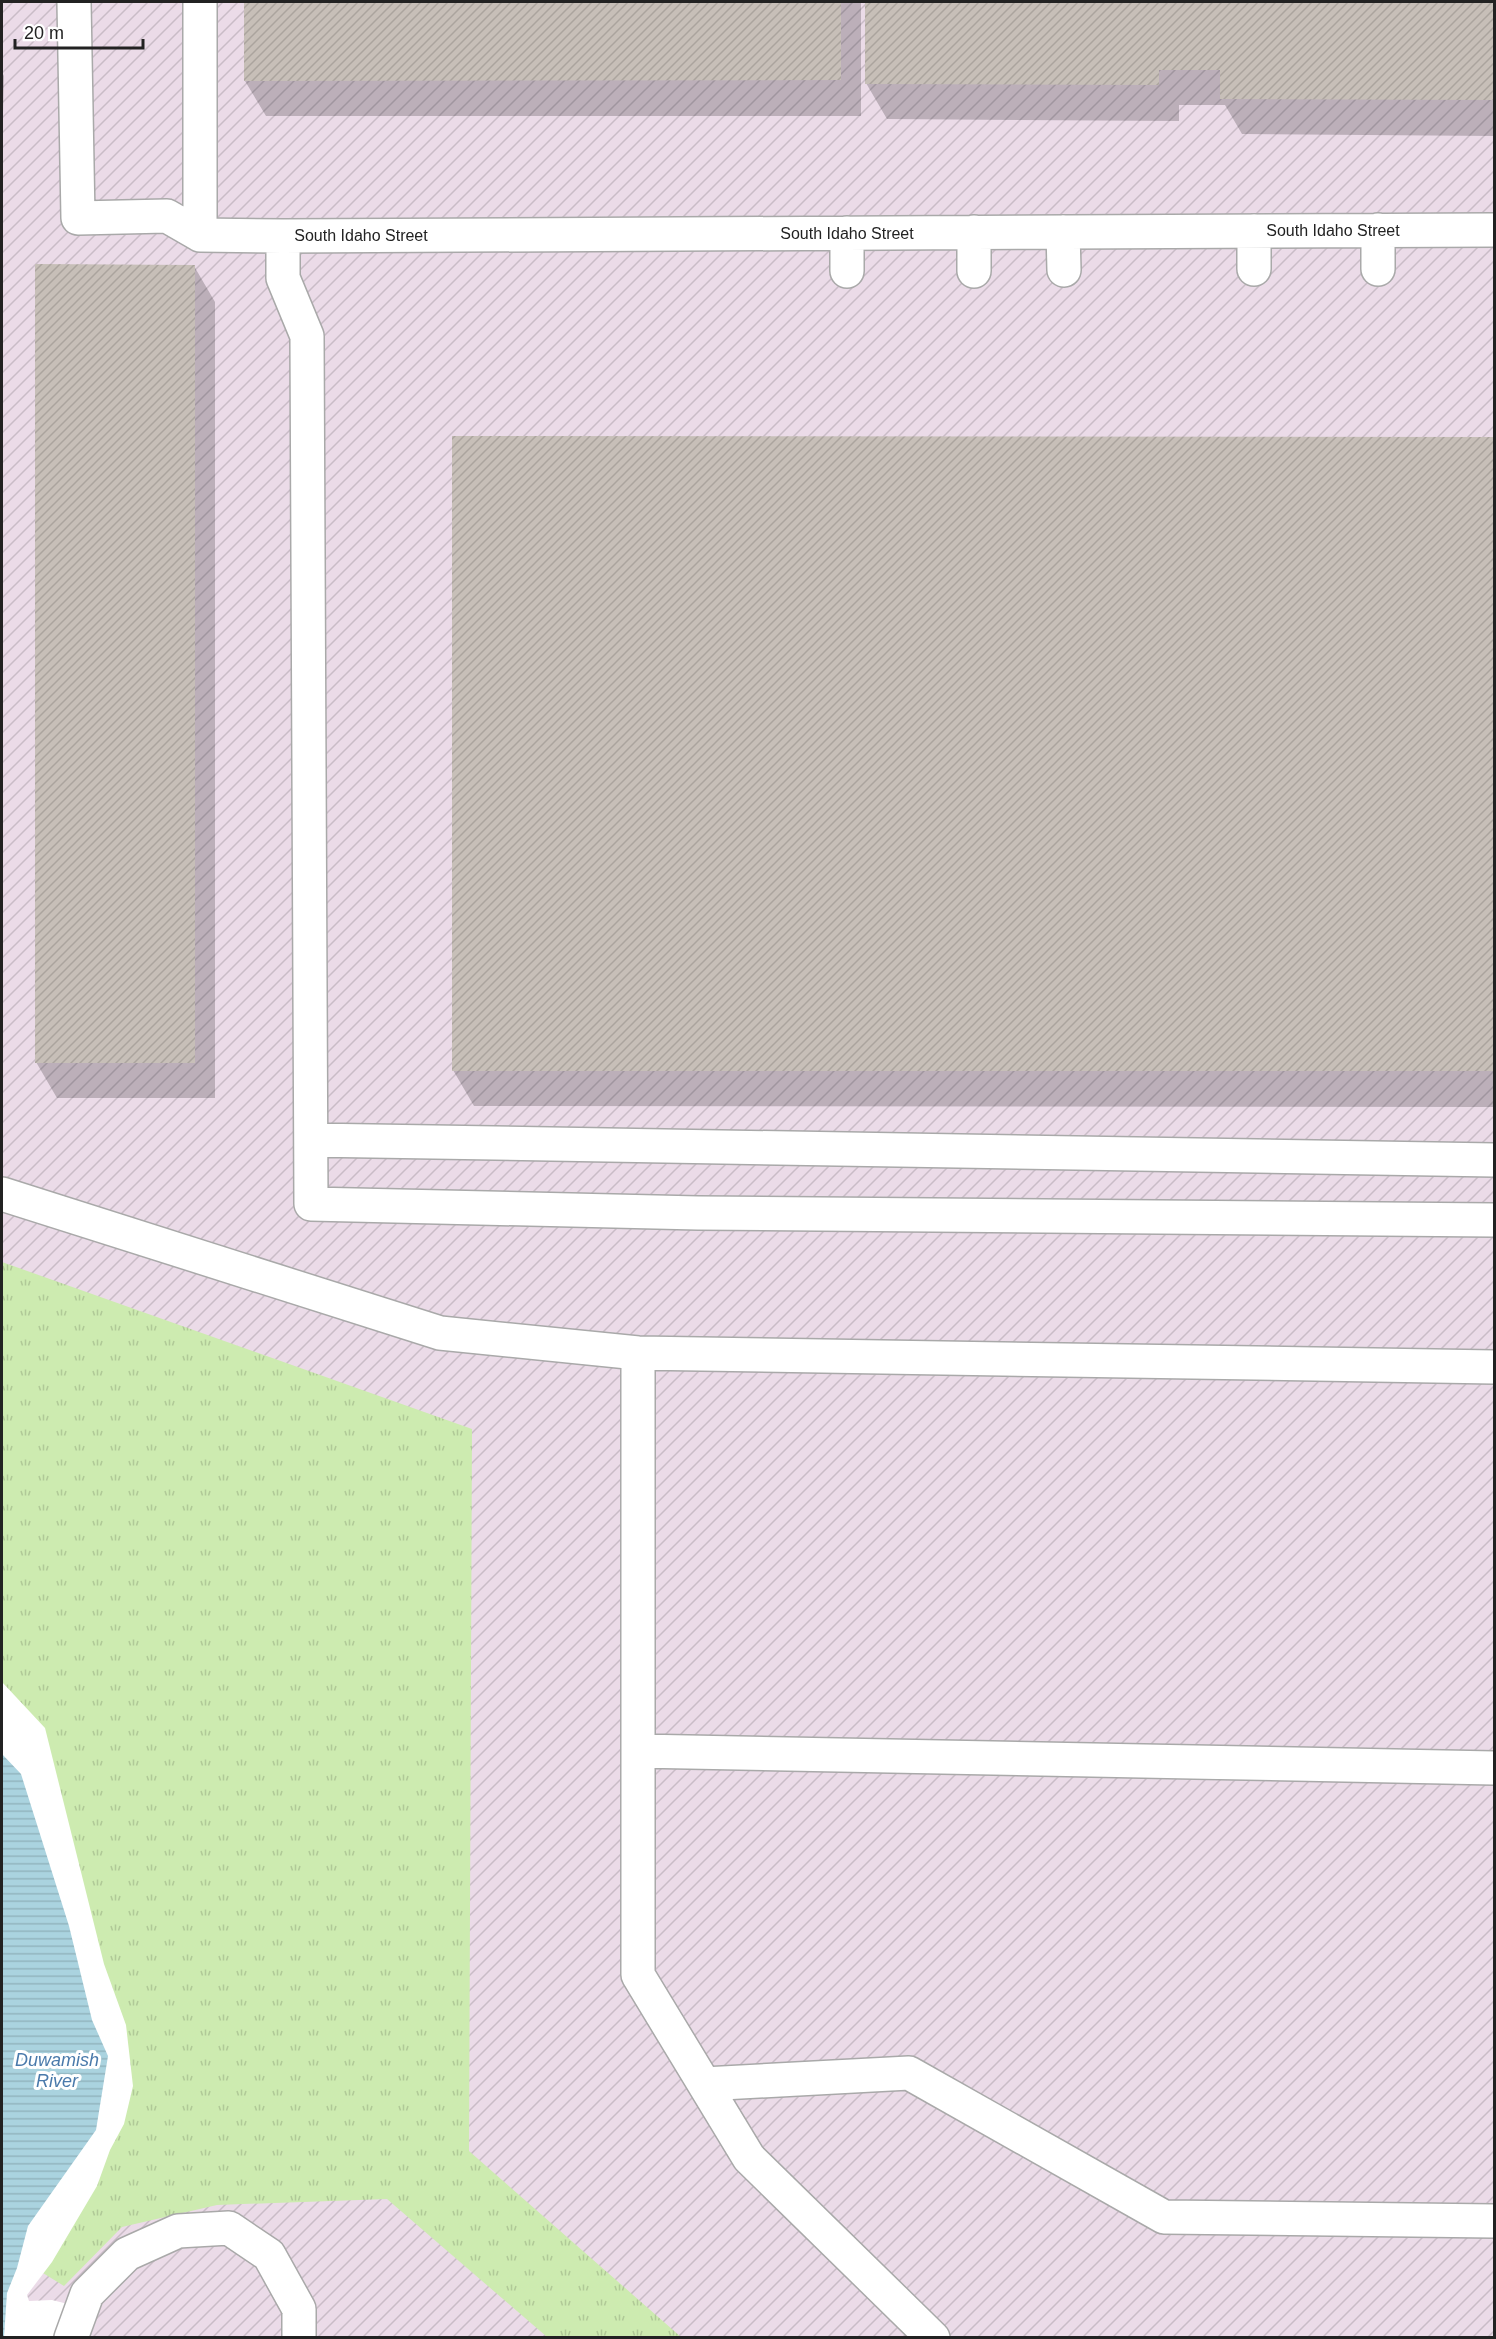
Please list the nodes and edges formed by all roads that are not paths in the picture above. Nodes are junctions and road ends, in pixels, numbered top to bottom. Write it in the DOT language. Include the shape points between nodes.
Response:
graph roads {
  1 [pos="74,2"];
  2 [pos="200,2"];
  3 [pos="1378,230"];
  4 [pos="1494,230"];
  5 [pos="1254,231"];
  6 [pos="974,232"];
  7 [pos="1063,232"];
  8 [pos="847,233"];
  9 [pos="200,235"];
  10 [pos="283,236"];
  11 [pos="1254,268"];
  12 [pos="1378,269"];
  13 [pos="1064,270"];
  14 [pos="847,271"];
  15 [pos="974,271"];
  16 [pos="311,1140"];
  17 [pos="1494,1160"];
  18 [pos="2,1194"];
  19 [pos="1494,1220"];
  20 [pos="638,1353"];
  21 [pos="1494,1367"];
  22 [pos="638,1751"];
  23 [pos="1494,1768"];
  24 [pos="704,2084"];
  25 [pos="1494,2221"];
  26 [pos="71,2337"];
  27 [pos="299,2337"];
  28 [pos="933,2337"];
  1 -- 9 [label="street" via="78,218 167,216"];
  2 -- 9 [label="street"];
  3 -- 4 [label="street, South Idaho Street"];
  3 -- 5 [label="street, South Idaho Street"];
  3 -- 12 [label="street"];
  5 -- 7 [label="street, South Idaho Street"];
  5 -- 11 [label="street"];
  6 -- 7 [label="street, South Idaho Street"];
  6 -- 8 [label="street, South Idaho Street"];
  6 -- 15 [label="street"];
  7 -- 13 [label="street"];
  8 -- 10 [label="street, South Idaho Street"];
  8 -- 14 [label="street"];
  9 -- 10 [label="street, South Idaho Street"];
  10 -- 16 [label="street" via="283,278 307,336"];
  16 -- 17 [label="street"];
  16 -- 19 [label="street" via="310,1204 698,1214"];
  18 -- 20 [label="street" via="440,1333"];
  20 -- 21 [label="street"];
  20 -- 22 [label="street"];
  22 -- 23 [label="street"];
  22 -- 24 [label="street" via="638,1975"];
  24 -- 25 [label="street" via="909,2073 1164,2217"];
  24 -- 28 [label="street" via="749,2158"];
  26 -- 27 [label="street" via="87,2294 127,2254 178,2231 229,2228 269,2255 299,2309"];
}
